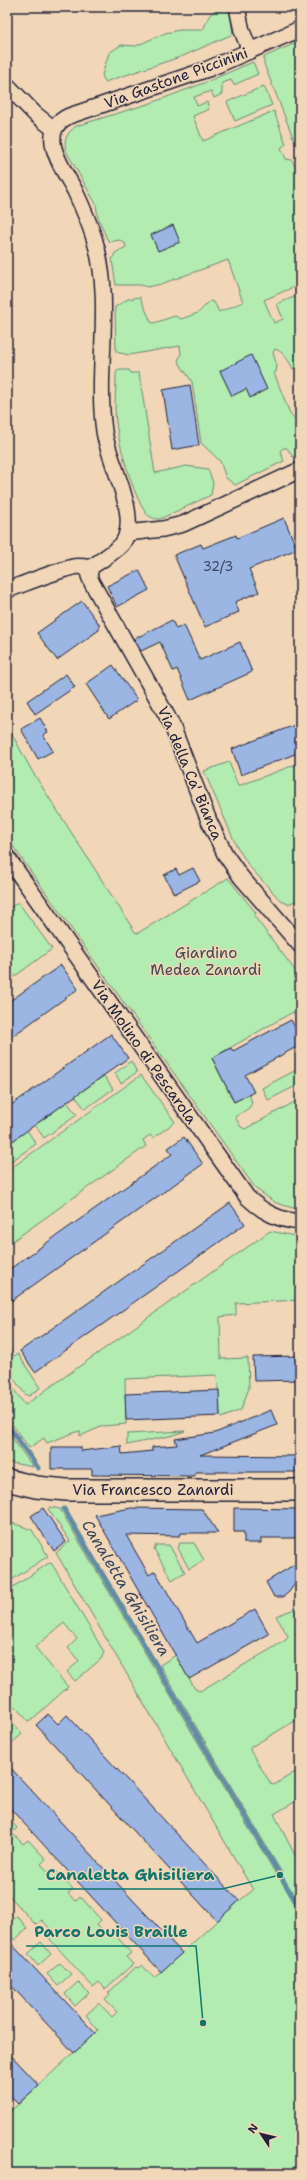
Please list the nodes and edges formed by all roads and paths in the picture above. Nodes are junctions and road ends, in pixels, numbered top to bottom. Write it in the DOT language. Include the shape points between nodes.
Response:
graph roads {
  1 [pos="237,7"];
  2 [pos="300,29"];
  3 [pos="250,51"];
  4 [pos="7,85"];
  5 [pos="54,129"];
  6 [pos="300,470"];
  7 [pos="127,533"];
  8 [pos="91,567"];
  9 [pos="7,590"];
  10 [pos="7,857"];
  11 [pos="300,946"];
  12 [pos="300,1222"];
  13 [pos="7,1480"];
  14 [pos="300,1490"];
  1 -- 3 [label="street"];
  2 -- 3 [label="street, Via Gastone Piccinini"];
  3 -- 5 [label="street, Via Gastone Piccinini" via="181,79 69,116 60,121"];
  4 -- 5 [label="street" via="35,114"];
  5 -- 7 [label="street" via="52,140 55,153 81,204 99,256 104,311 103,423 108,450 126,503"];
  6 -- 7 [label="street" via="183,524 163,530"];
  7 -- 8 [label="street" via="113,553"];
  8 -- 9 [label="street" via="72,567"];
  8 -- 11 [label="street, Via della Ca' Bianca" via="89,573 92,583 176,734 207,816 225,854 240,877"];
  10 -- 12 [label="street, Via Molino di Pescarola" via="247,1197 274,1216"];
  13 -- 14 [label="main road, Via Francesco Zanardi" via="36,1487 66,1490"];
}
